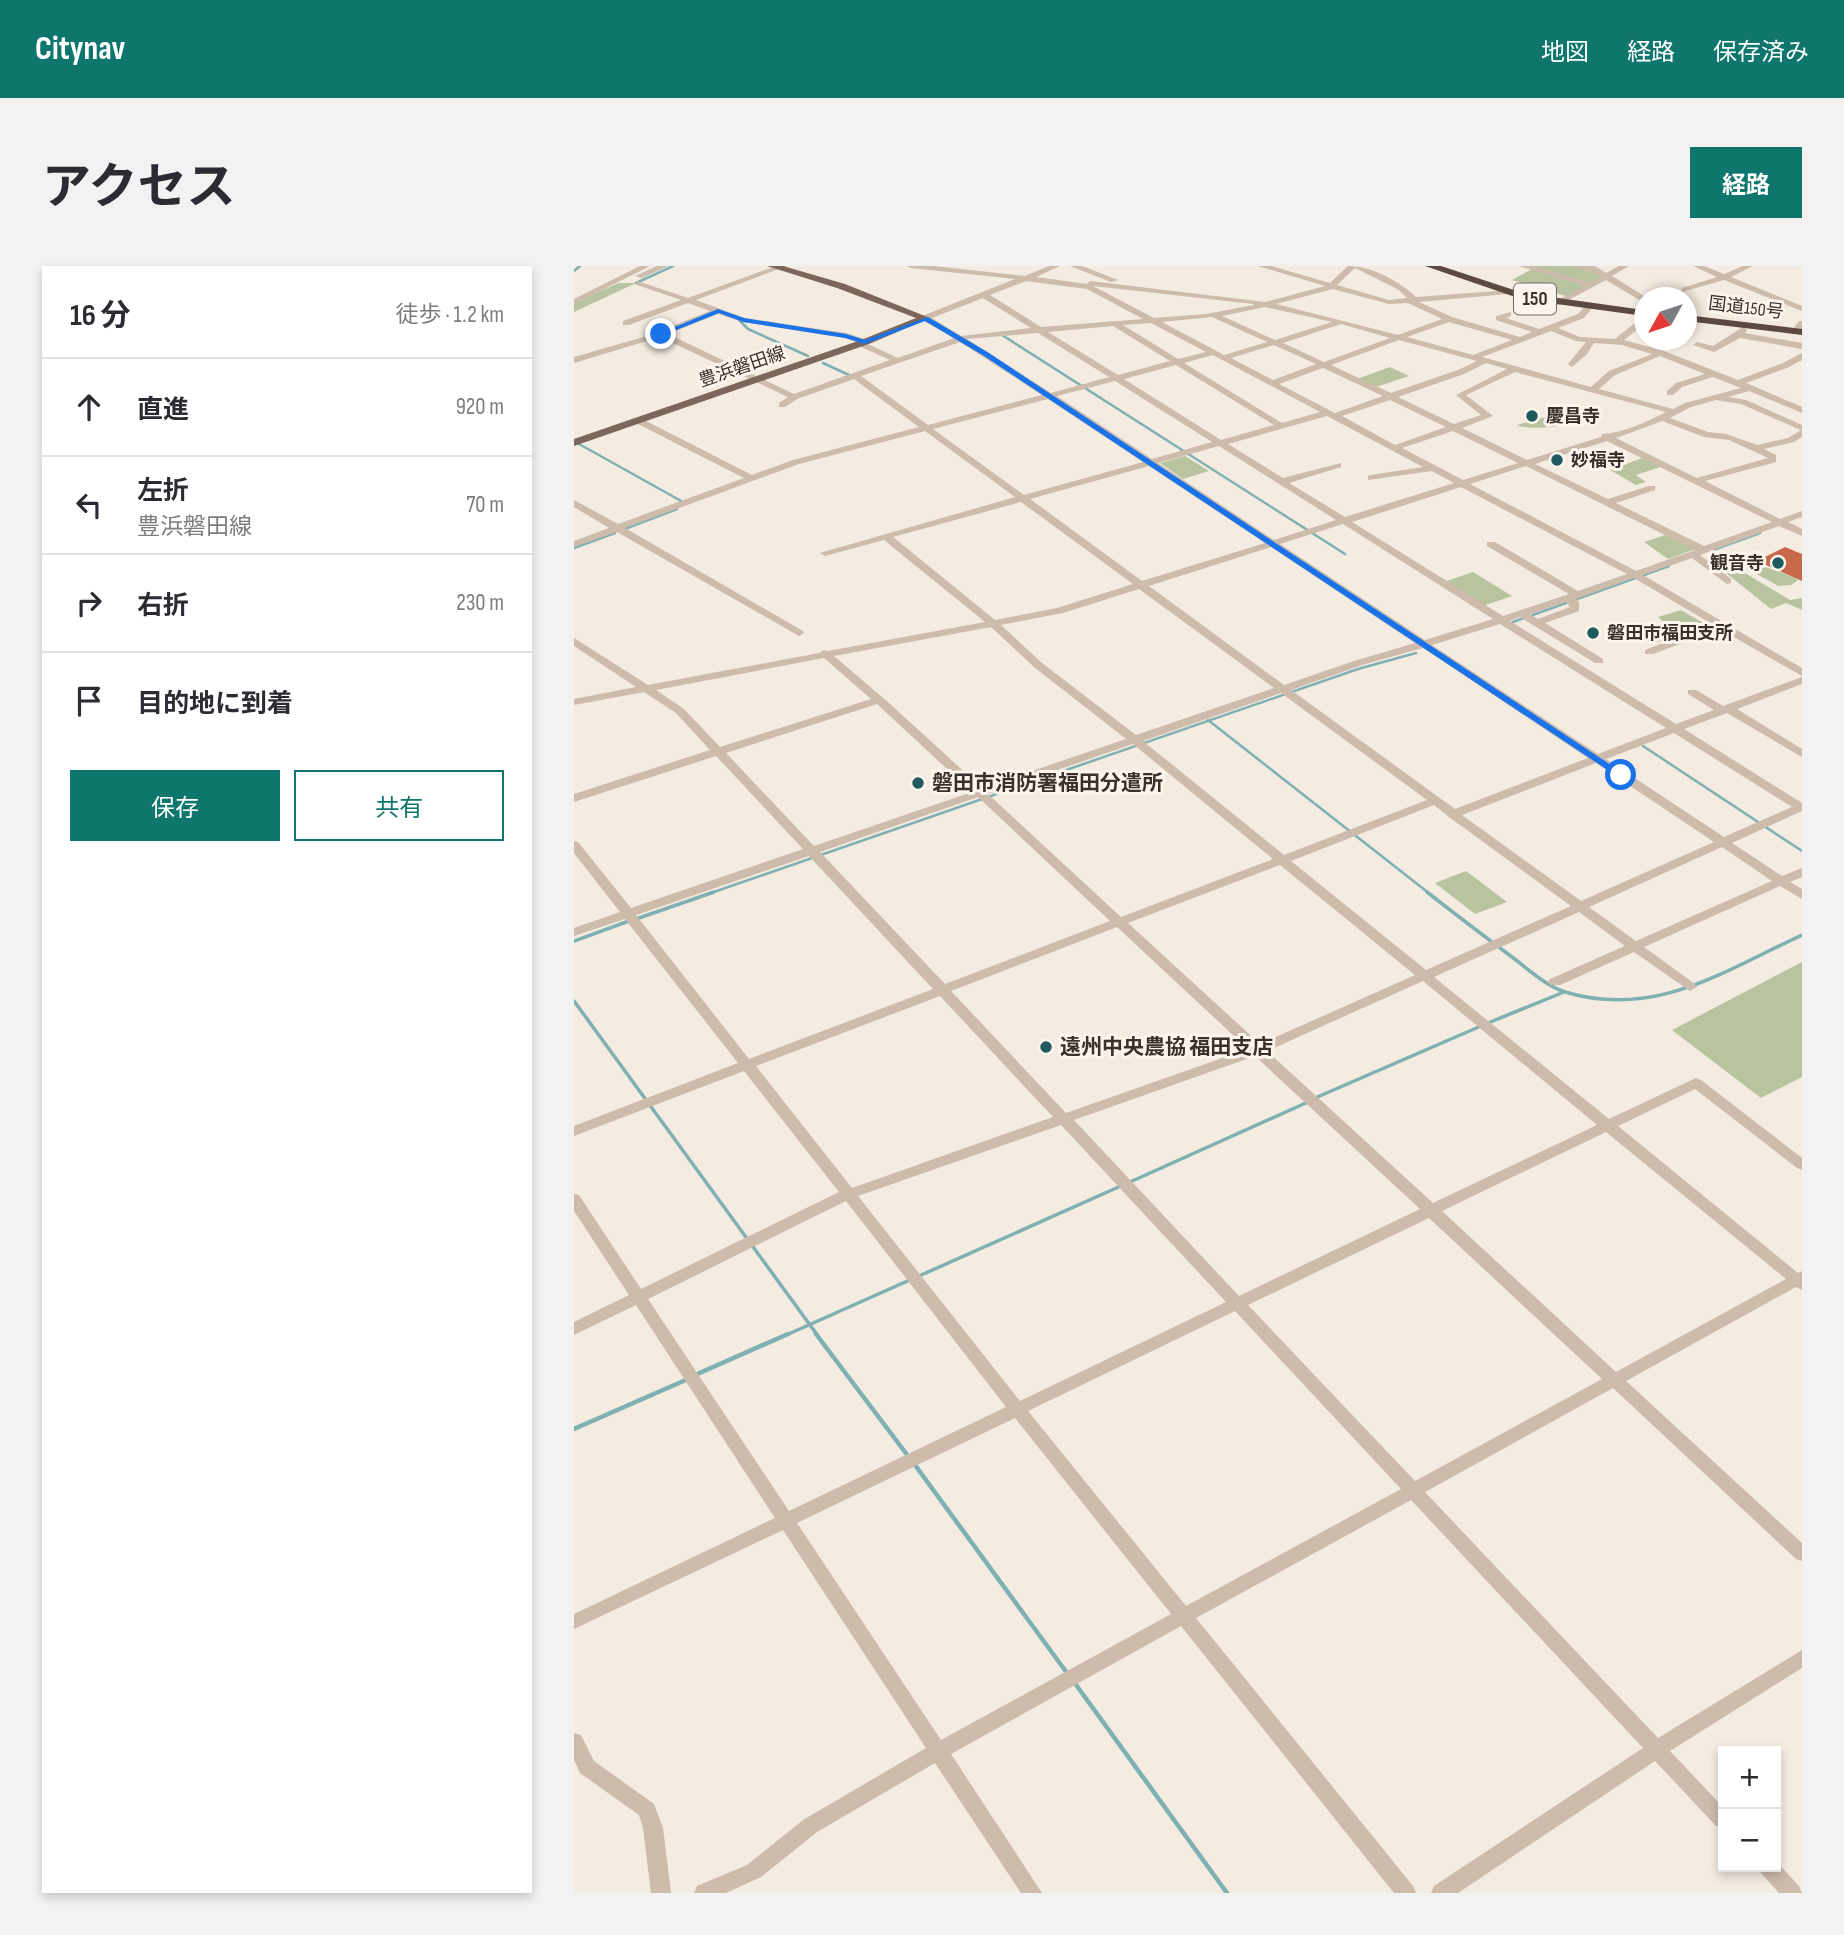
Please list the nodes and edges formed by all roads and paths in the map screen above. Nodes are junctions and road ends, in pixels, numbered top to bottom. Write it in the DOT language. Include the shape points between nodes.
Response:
graph roads {
  1 [pos="646,266"];
  2 [pos="664,266"];
  3 [pos="749,266"];
  4 [pos="911,266"];
  5 [pos="1056,266"];
  6 [pos="1074,266"];
  7 [pos="1262,266"];
  8 [pos="1354,266"];
  9 [pos="1430,266"];
  10 [pos="1523,266"];
  11 [pos="1575,266"];
  12 [pos="1589,266"];
  13 [pos="1625,266"];
  14 [pos="1697,266"];
  15 [pos="1749,266"];
  16 [pos="776,267"];
  17 [pos="927,267"];
  18 [pos="1604,275"];
  19 [pos="1726,277"];
  20 [pos="1025,278"];
  21 [pos="615,283"];
  22 [pos="640,283"];
  23 [pos="1074,284"];
  24 [pos="1591,285"];
  25 [pos="1329,287"];
  26 [pos="1694,287"];
  27 [pos="1142,289"];
  28 [pos="1507,292"];
  29 [pos="1634,293"];
  30 [pos="984,295"];
  31 [pos="688,300"];
  32 [pos="574,302"];
  33 [pos="1559,303"];
  34 [pos="1270,304"];
  35 [pos="1411,304"];
  36 [pos="1589,307"];
  37 [pos="1802,309"];
  38 [pos="718,311"];
  39 [pos="1508,314"];
  40 [pos="1214,315"];
  41 [pos="1634,316"];
  42 [pos="1418,317"];
  43 [pos="925,318"];
  44 [pos="1153,319"];
  45 [pos="1449,319"];
  46 [pos="1697,320"];
  47 [pos="1341,321"];
  48 [pos="1113,323"];
  49 [pos="626,324"];
  50 [pos="1437,324"];
  51 [pos="1634,325"];
  52 [pos="1552,328"];
  53 [pos="1800,329"];
  54 [pos="1040,330"];
  55 [pos="1742,330"];
  56 [pos="1539,332"];
  57 [pos="661,334"];
  58 [pos="962,338"];
  59 [pos="1403,338"];
  60 [pos="1518,339"];
  61 [pos="1591,340"];
  62 [pos="1616,342"];
  63 [pos="863,343"];
  64 [pos="1275,343"];
  65 [pos="1697,345"];
  66 [pos="1802,346"];
  67 [pos="1661,354"];
  68 [pos="1220,355"];
  69 [pos="1802,356"];
  70 [pos="1475,357"];
  71 [pos="574,359"];
  72 [pos="895,360"];
  73 [pos="1486,360"];
  74 [pos="1178,362"];
  75 [pos="1572,364"];
  76 [pos="1324,365"];
  77 [pos="1516,368"];
  78 [pos="1712,374"];
  79 [pos="854,375"];
  80 [pos="1118,378"];
  81 [pos="758,380"];
  82 [pos="1273,383"];
  83 [pos="1738,383"];
  84 [pos="1749,388"];
  85 [pos="1593,390"];
  86 [pos="1670,393"];
  87 [pos="1049,396"];
  88 [pos="794,397"];
  89 [pos="1390,397"];
  90 [pos="1714,398"];
  91 [pos="782,405"];
  92 [pos="1802,410"];
  93 [pos="1671,411"];
  94 [pos="1331,414"];
  95 [pos="1662,418"];
  96 [pos="639,421"];
  97 [pos="1281,426"];
  98 [pos="926,428"];
  99 [pos="1449,428"];
  100 [pos="1802,431"];
  101 [pos="1605,436"];
  102 [pos="574,443"];
  103 [pos="1219,443"];
  104 [pos="1394,447"];
  105 [pos="1755,448"];
  106 [pos="1524,462"];
  107 [pos="1151,463"];
  108 [pos="1338,465"];
  109 [pos="1434,468"];
  110 [pos="751,478"];
  111 [pos="1370,478"];
  112 [pos="1695,481"];
  113 [pos="1281,482"];
  114 [pos="1461,482"];
  115 [pos="1652,488"];
  116 [pos="1021,499"];
  117 [pos="574,503"];
  118 [pos="1607,503"];
  119 [pos="1802,514"];
  120 [pos="1343,520"];
  121 [pos="1779,522"];
  122 [pos="617,528"];
  123 [pos="1802,533"];
  124 [pos="886,536"];
  125 [pos="574,544"];
  126 [pos="1271,544"];
  127 [pos="1492,544"];
  128 [pos="825,553"];
  129 [pos="1699,555"];
  130 [pos="1636,575"];
  131 [pos="1727,581"];
  132 [pos="1140,585"];
  133 [pos="1572,598"];
  134 [pos="1529,618"];
  135 [pos="1501,620"];
  136 [pos="993,623"];
  137 [pos="1720,625"];
  138 [pos="799,633"];
  139 [pos="574,641"];
  140 [pos="1426,644"];
  141 [pos="1649,652"];
  142 [pos="824,653"];
  143 [pos="1599,661"];
  144 [pos="1802,673"];
  145 [pos="1802,680"];
  146 [pos="648,688"];
  147 [pos="1282,689"];
  148 [pos="1692,692"];
  149 [pos="878,700"];
  150 [pos="574,702"];
  151 [pos="1725,709"];
  152 [pos="1674,729"];
  153 [pos="1134,739"];
  154 [pos="717,752"];
  155 [pos="1802,754"];
  156 [pos="1597,759"];
  157 [pos="977,793"];
  158 [pos="574,798"];
  159 [pos="1435,801"];
  160 [pos="1801,807"];
  161 [pos="1453,814"];
  162 [pos="1722,841"];
  163 [pos="574,845"];
  164 [pos="810,851"];
  165 [pos="1283,860"];
  166 [pos="1802,872"];
  167 [pos="1780,881"];
  168 [pos="1802,895"];
  169 [pos="1577,905"];
  170 [pos="629,913"];
  171 [pos="1119,923"];
  172 [pos="574,932"];
  173 [pos="1634,946"];
  174 [pos="1424,975"];
  175 [pos="1555,982"];
  176 [pos="1690,987"];
  177 [pos="940,991"];
  178 [pos="1258,1051"];
  179 [pos="749,1064"];
  180 [pos="1065,1120"];
  181 [pos="1608,1125"];
  182 [pos="574,1131"];
  183 [pos="1802,1165"];
  184 [pos="850,1194"];
  185 [pos="574,1199"];
  186 [pos="1430,1210"];
  187 [pos="1800,1280"];
  188 [pos="639,1296"];
  189 [pos="1238,1304"];
  190 [pos="574,1329"];
  191 [pos="1614,1380"];
  192 [pos="1018,1410"];
  193 [pos="1413,1490"];
  194 [pos="787,1520"];
  195 [pos="1802,1554"];
  196 [pos="1183,1618"];
  197 [pos="574,1622"];
  198 [pos="1802,1658"];
  199 [pos="574,1741"];
  200 [pos="1657,1749"];
  201 [pos="938,1751"];
  202 [pos="1718,1815"];
  203 [pos="1773,1872"];
  204 [pos="661,1893"];
  205 [pos="704,1893"];
  206 [pos="1032,1893"];
  207 [pos="1406,1893"];
  208 [pos="1441,1893"];
  209 [pos="1792,1893"];
  1 -- 21 [label="street"];
  2 -- 21 [label="street"];
  3 -- 16 [label="street"];
  4 -- 17 [label="street"];
  5 -- 20 [label="street"];
  6 -- 27 [label="street"];
  7 -- 25 [label="street"];
  8 -- 25 [label="street"];
  8 -- 35 [label="street" via="1402,288"];
  9 -- 28 [label="highway, 150"];
  10 -- 24 [label="street"];
  11 -- 18 [label="street"];
  12 -- 18 [label="street"];
  13 -- 18 [label="street"];
  14 -- 19 [label="street"];
  15 -- 19 [label="street"];
  16 -- 31 [label="street"];
  16 -- 43 [label="main road"];
  17 -- 20 [label="street"];
  18 -- 24 [label="street"];
  18 -- 29 [label="street"];
  19 -- 26 [label="street"];
  19 -- 37 [label="street"];
  20 -- 23 [label="street"];
  20 -- 30 [label="street"];
  21 -- 32 [label="street"];
  22 -- 31 [label="street"];
  23 -- 27 [label="street"];
  23 -- 44 [label="street"];
  24 -- 33 [label="street"];
  25 -- 34 [label="street"];
  25 -- 35 [label="street"];
  27 -- 34 [label="street"];
  28 -- 33 [label="highway, 150"];
  28 -- 35 [label="street"];
  30 -- 43 [label="street"];
  30 -- 54 [label="street"];
  31 -- 38 [label="street"];
  31 -- 49 [label="street"];
  33 -- 36 [label="highway, 150"];
  34 -- 40 [label="street"];
  34 -- 47 [label="street"];
  35 -- 45 [label="street"];
  36 -- 41 [label="highway, 150"];
  36 -- 52 [label="street" via="1581,316"];
  38 -- 57 [label="street"];
  38 -- 63 [label="street"];
  39 -- 56 [label="street" via="1499,318"];
  40 -- 44 [label="street"];
  40 -- 64 [label="street"];
  42 -- 50 [label="street"];
  43 -- 58 [label="street"];
  43 -- 63 [label="main road, 豊浜磐田線"];
  44 -- 48 [label="street"];
  44 -- 68 [label="street"];
  45 -- 50 [label="street"];
  45 -- 60 [label="street"];
  46 -- 55 [label="highway, 国道150号"];
  47 -- 59 [label="street"];
  47 -- 64 [label="street"];
  48 -- 54 [label="street"];
  48 -- 74 [label="street"];
  50 -- 59 [label="street"];
  51 -- 62 [label="street"];
  52 -- 56 [label="street"];
  52 -- 61 [label="street"];
  53 -- 55 [label="highway, 国道150号"];
  54 -- 58 [label="street"];
  54 -- 80 [label="street"];
  55 -- 65 [label="street" via="1714,349"];
  55 -- 66 [label="street"];
  56 -- 60 [label="street"];
  57 -- 71 [label="street"];
  57 -- 81 [label="street"];
  58 -- 72 [label="street"];
  58 -- 87 [label="street"];
  59 -- 70 [label="street"];
  59 -- 76 [label="street"];
  60 -- 70 [label="street"];
  61 -- 62 [label="street"];
  61 -- 75 [label="street"];
  62 -- 67 [label="street"];
  63 -- 72 [label="street"];
  63 -- 81 [label="main road, 豊浜磐田線"];
  64 -- 68 [label="street"];
  64 -- 76 [label="street"];
  67 -- 78 [label="street"];
  67 -- 85 [label="street" via="1612,373"];
  68 -- 74 [label="street"];
  68 -- 82 [label="street"];
  69 -- 83 [label="street"];
  70 -- 73 [label="street"];
  72 -- 79 [label="street"];
  73 -- 77 [label="street"];
  73 -- 89 [label="street"];
  74 -- 80 [label="street"];
  74 -- 97 [label="street"];
  76 -- 82 [label="street"];
  76 -- 89 [label="street"];
  77 -- 85 [label="street"];
  77 -- 99 [label="street" via="1460,395 1488,416"];
  78 -- 83 [label="street"];
  78 -- 86 [label="street" via="1679,385"];
  79 -- 88 [label="street"];
  79 -- 98 [label="street"];
  80 -- 87 [label="street"];
  80 -- 103 [label="street"];
  81 -- 88 [label="street"];
  81 -- 96 [label="main road, 豊浜磐田線"];
  82 -- 94 [label="street"];
  83 -- 84 [label="street"];
  84 -- 90 [label="street"];
  84 -- 92 [label="street"];
  85 -- 93 [label="street"];
  87 -- 98 [label="street"];
  87 -- 107 [label="street"];
  88 -- 91 [label="street"];
  89 -- 94 [label="street"];
  89 -- 99 [label="street"];
  90 -- 93 [label="street"];
  90 -- 100 [label="street" via="1743,402"];
  93 -- 95 [label="street"];
  94 -- 97 [label="street"];
  94 -- 104 [label="street"];
  95 -- 101 [label="street"];
  95 -- 105 [label="street"];
  96 -- 102 [label="main road, 豊浜磐田線"];
  96 -- 110 [label="street"];
  97 -- 103 [label="street"];
  98 -- 110 [label="street"];
  98 -- 116 [label="street"];
  99 -- 104 [label="street"];
  99 -- 106 [label="street"];
  100 -- 105 [label="street" via="1791,440"];
  101 -- 106 [label="street"];
  101 -- 112 [label="street"];
  103 -- 107 [label="street"];
  103 -- 113 [label="street"];
  104 -- 109 [label="street"];
  105 -- 112 [label="street" via="1773,460"];
  106 -- 114 [label="street"];
  106 -- 118 [label="street"];
  107 -- 116 [label="street"];
  107 -- 126 [label="street"];
  108 -- 113 [label="street"];
  109 -- 111 [label="street"];
  109 -- 114 [label="street"];
  110 -- 122 [label="street"];
  112 -- 121 [label="street"];
  113 -- 120 [label="street"];
  114 -- 120 [label="street"];
  114 -- 130 [label="street"];
  115 -- 118 [label="street"];
  116 -- 124 [label="street"];
  116 -- 132 [label="street"];
  117 -- 122 [label="street"];
  118 -- 129 [label="street"];
  119 -- 121 [label="street"];
  120 -- 126 [label="street"];
  120 -- 135 [label="street"];
  121 -- 123 [label="street"];
  121 -- 129 [label="street"];
  122 -- 125 [label="street"];
  122 -- 138 [label="street"];
  124 -- 128 [label="street"];
  124 -- 136 [label="street"];
  126 -- 132 [label="street"];
  126 -- 140 [label="street"];
  127 -- 133 [label="street"];
  129 -- 130 [label="street"];
  129 -- 131 [label="street"];
  130 -- 133 [label="street"];
  130 -- 137 [label="street"];
  132 -- 136 [label="street" via="1059,611"];
  132 -- 147 [label="street"];
  133 -- 134 [label="street"];
  133 -- 134 [label="street" via="1574,609"];
  134 -- 135 [label="street"];
  134 -- 143 [label="street"];
  135 -- 140 [label="street"];
  135 -- 152 [label="street"];
  136 -- 142 [label="street"];
  136 -- 153 [label="street" via="1038,665"];
  137 -- 141 [label="street"];
  137 -- 144 [label="street"];
  139 -- 146 [label="street"];
  140 -- 147 [label="street"];
  140 -- 156 [label="street"];
  142 -- 146 [label="street"];
  142 -- 149 [label="street"];
  145 -- 151 [label="street"];
  146 -- 150 [label="street"];
  146 -- 154 [label="street" via="680,711"];
  147 -- 153 [label="street"];
  147 -- 159 [label="street"];
  148 -- 151 [label="street"];
  149 -- 154 [label="street"];
  149 -- 157 [label="street"];
  151 -- 152 [label="street"];
  151 -- 155 [label="street"];
  152 -- 156 [label="street"];
  152 -- 160 [label="street"];
  153 -- 157 [label="street"];
  153 -- 165 [label="street"];
  154 -- 158 [label="street"];
  154 -- 164 [label="street"];
  156 -- 161 [label="street"];
  156 -- 162 [label="street"];
  157 -- 164 [label="street"];
  157 -- 171 [label="street"];
  159 -- 161 [label="street"];
  159 -- 165 [label="street"];
  160 -- 162 [label="street"];
  161 -- 169 [label="street"];
  162 -- 167 [label="street"];
  162 -- 169 [label="street"];
  163 -- 170 [label="street"];
  164 -- 170 [label="street"];
  164 -- 177 [label="street"];
  165 -- 171 [label="street"];
  165 -- 174 [label="street"];
  166 -- 167 [label="street"];
  167 -- 168 [label="street"];
  167 -- 173 [label="street"];
  169 -- 173 [label="street"];
  169 -- 174 [label="street"];
  170 -- 172 [label="street"];
  170 -- 179 [label="street"];
  171 -- 177 [label="street"];
  171 -- 178 [label="street"];
  173 -- 175 [label="street"];
  173 -- 176 [label="street"];
  174 -- 178 [label="street"];
  174 -- 181 [label="street"];
  177 -- 179 [label="street"];
  177 -- 180 [label="street"];
  178 -- 180 [label="street"];
  178 -- 186 [label="street"];
  179 -- 182 [label="street"];
  179 -- 184 [label="street"];
  180 -- 184 [label="street"];
  180 -- 189 [label="street"];
  181 -- 183 [label="street" via="1696,1083"];
  181 -- 186 [label="street"];
  181 -- 187 [label="street"];
  184 -- 188 [label="street"];
  184 -- 192 [label="street"];
  185 -- 188 [label="street"];
  186 -- 189 [label="street"];
  186 -- 191 [label="street"];
  187 -- 191 [label="street"];
  188 -- 190 [label="street"];
  188 -- 194 [label="street"];
  189 -- 192 [label="street"];
  189 -- 193 [label="street"];
  191 -- 193 [label="street"];
  191 -- 195 [label="street"];
  192 -- 194 [label="street"];
  192 -- 196 [label="street"];
  193 -- 196 [label="street"];
  193 -- 200 [label="street"];
  194 -- 197 [label="street"];
  194 -- 201 [label="street"];
  196 -- 201 [label="street"];
  196 -- 207 [label="street"];
  198 -- 200 [label="street"];
  199 -- 204 [label="street" via="587,1767 647,1810"];
  200 -- 202 [label="street"];
  200 -- 208 [label="street"];
  201 -- 205 [label="street" via="810,1826 754,1871"];
  201 -- 206 [label="street"];
  203 -- 209 [label="street"];
}
